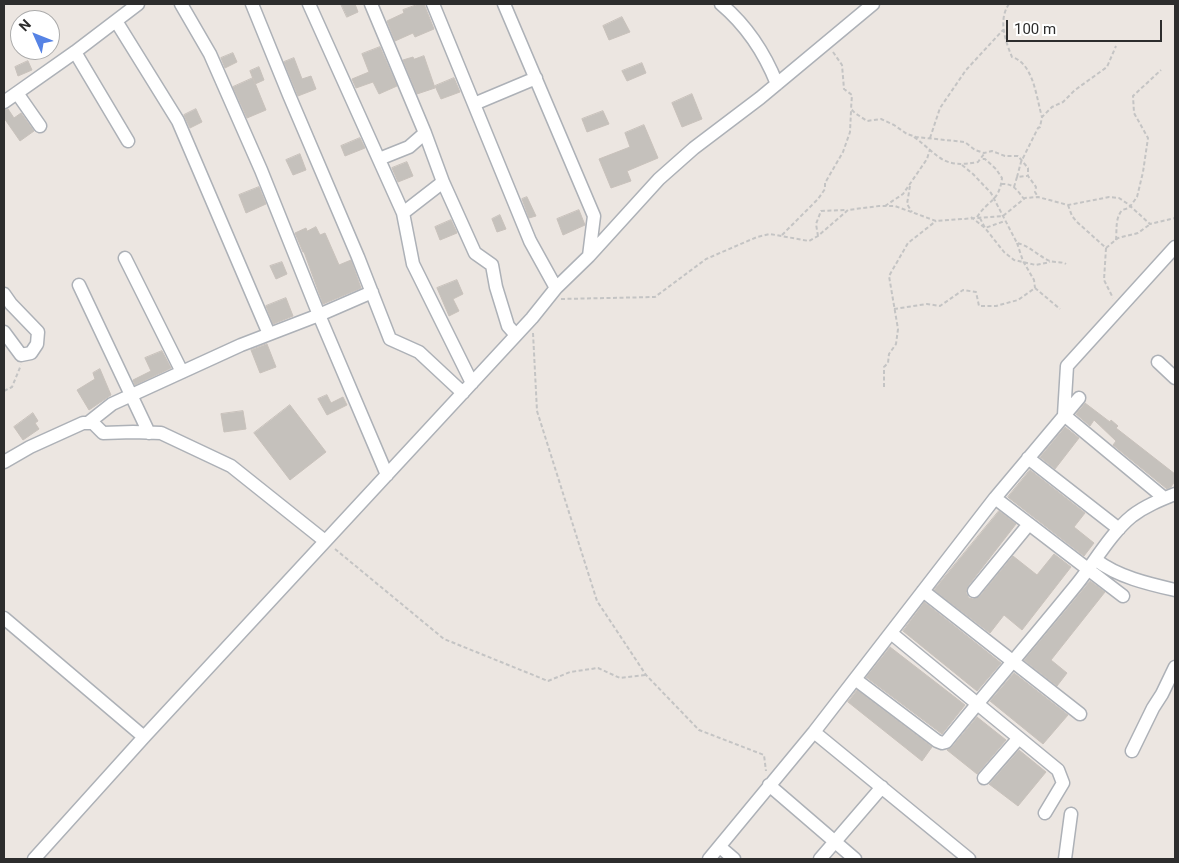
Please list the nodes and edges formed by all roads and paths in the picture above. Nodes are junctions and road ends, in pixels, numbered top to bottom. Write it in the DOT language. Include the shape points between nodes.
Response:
graph roads {
  1 [pos="138,4"];
  2 [pos="181,4"];
  3 [pos="252,4"];
  4 [pos="309,4"];
  5 [pos="371,4"];
  6 [pos="432,4"];
  7 [pos="504,4"];
  8 [pos="721,4"];
  9 [pos="873,4"];
  10 [pos="1009,4"];
  11 [pos="116,21"];
  12 [pos="1003,30"];
  13 [pos="827,42"];
  14 [pos="1116,46"];
  15 [pos="74,52"];
  16 [pos="1161,70"];
  17 [pos="536,78"];
  18 [pos="777,84"];
  19 [pos="17,93"];
  20 [pos="4,102"];
  21 [pos="474,104"];
  22 [pos="852,109"];
  23 [pos="1042,117"];
  24 [pos="40,126"];
  25 [pos="424,132"];
  26 [pos="912,136"];
  27 [pos="930,138"];
  28 [pos="128,142"];
  29 [pos="930,149"];
  30 [pos="984,153"];
  31 [pos="379,159"];
  32 [pos="980,159"];
  33 [pos="1023,161"];
  34 [pos="962,165"];
  35 [pos="1028,176"];
  36 [pos="1017,177"];
  37 [pos="444,182"];
  38 [pos="910,184"];
  39 [pos="1001,184"];
  40 [pos="1014,187"];
  41 [pos="1038,197"];
  42 [pos="1024,199"];
  43 [pos="994,200"];
  44 [pos="1068,205"];
  45 [pos="885,206"];
  46 [pos="1130,206"];
  47 [pos="848,210"];
  48 [pos="912,212"];
  49 [pos="403,213"];
  50 [pos="1003,216"];
  51 [pos="971,217"];
  52 [pos="978,217"];
  53 [pos="1175,218"];
  54 [pos="1005,220"];
  55 [pos="936,221"];
  56 [pos="1150,224"];
  57 [pos="985,228"];
  58 [pos="782,235"];
  59 [pos="818,236"];
  60 [pos="1116,240"];
  61 [pos="1017,243"];
  62 [pos="1175,247"];
  63 [pos="1106,248"];
  64 [pos="589,256"];
  65 [pos="125,258"];
  66 [pos="1023,261"];
  67 [pos="1051,262"];
  68 [pos="1066,264"];
  69 [pos="79,285"];
  70 [pos="556,288"];
  71 [pos="1035,288"];
  72 [pos="372,292"];
  73 [pos="4,294"];
  74 [pos="546,299"];
  75 [pos="1060,308"];
  76 [pos="894,310"];
  77 [pos="319,315"];
  78 [pos="532,318"];
  79 [pos="1111,318"];
  80 [pos="4,332"];
  81 [pos="269,334"];
  82 [pos="516,335"];
  83 [pos="24,355"];
  84 [pos="1158,362"];
  85 [pos="182,372"];
  86 [pos="1175,378"];
  87 [pos="472,383"];
  88 [pos="884,388"];
  89 [pos="4,391"];
  90 [pos="463,393"];
  91 [pos="132,395"];
  92 [pos="1079,398"];
  93 [pos="1064,415"];
  94 [pos="88,423"];
  95 [pos="149,433"];
  96 [pos="6,456"];
  97 [pos="1028,458"];
  98 [pos="386,475"];
  99 [pos="1169,496"];
  100 [pos="995,498"];
  101 [pos="1029,524"];
  102 [pos="1119,529"];
  103 [pos="325,541"];
  104 [pos="1092,565"];
  105 [pos="1175,590"];
  106 [pos="923,591"];
  107 [pos="974,591"];
  108 [pos="1123,596"];
  109 [pos="4,618"];
  110 [pos="891,633"];
  111 [pos="1013,662"];
  112 [pos="1175,667"];
  113 [pos="646,675"];
  114 [pos="855,679"];
  115 [pos="977,704"];
  116 [pos="1080,714"];
  117 [pos="814,732"];
  118 [pos="144,737"];
  119 [pos="1018,739"];
  120 [pos="1132,751"];
  121 [pos="984,778"];
  122 [pos="769,786"];
  123 [pos="882,787"];
  124 [pos="1045,813"];
  125 [pos="1071,814"];
  126 [pos="835,842"];
  127 [pos="720,847"];
  128 [pos="34,859"];
  129 [pos="709,859"];
  130 [pos="734,859"];
  131 [pos="820,859"];
  132 [pos="855,859"];
  133 [pos="969,859"];
  134 [pos="1065,859"];
  1 -- 11 [label="street"];
  2 -- 77 [label="street" via="210,54 228,94"];
  3 -- 72 [label="street"];
  4 -- 31 [label="street"];
  5 -- 25 [label="street"];
  6 -- 21 [label="street"];
  7 -- 17 [label="street"];
  8 -- 18 [label="street" via="735,15 760,49"];
  9 -- 13 [label="street"];
  10 -- 12 [label="path"];
  11 -- 15 [label="street"];
  11 -- 81 [label="street" via="178,121"];
  12 -- 23 [label="path" via="1012,57 1024,64 1036,89"];
  12 -- 27 [label="path" via="966,70 940,108"];
  13 -- 18 [label="street"];
  13 -- 22 [label="path" via="842,65 844,89 852,95"];
  14 -- 23 [label="path" via="1107,67"];
  15 -- 19 [label="street"];
  15 -- 28 [label="street"];
  16 -- 46 [label="path" via="1133,96 1134,113 1148,138 1137,197"];
  17 -- 21 [label="street"];
  17 -- 64 [label="street" via="594,216"];
  18 -- 64 [label="street" via="659,179"];
  19 -- 20 [label="street"];
  19 -- 24 [label="street"];
  21 -- 70 [label="street" via="530,242"];
  22 -- 26 [label="path" via="867,121 881,118"];
  22 -- 58 [label="path" via="850,132 825,189"];
  23 -- 33 [label="path"];
  25 -- 31 [label="street" via="409,147"];
  25 -- 37 [label="street"];
  26 -- 27 [label="path"];
  26 -- 29 [label="path"];
  27 -- 30 [label="path" via="965,142"];
  29 -- 34 [label="path" via="938,158"];
  29 -- 38 [label="path"];
  30 -- 32 [label="path"];
  30 -- 33 [label="path" via="992,151 1018,156"];
  31 -- 49 [label="street"];
  32 -- 34 [label="path"];
  32 -- 39 [label="path" via="996,170 1002,178"];
  33 -- 35 [label="path" via="1028,168"];
  33 -- 36 [label="path"];
  34 -- 43 [label="path" via="982,182"];
  35 -- 36 [label="path"];
  35 -- 41 [label="path"];
  36 -- 40 [label="path"];
  37 -- 49 [label="street"];
  37 -- 82 [label="street" via="475,253 492,265 508,326"];
  38 -- 45 [label="path" via="903,194"];
  38 -- 48 [label="path" via="908,204"];
  39 -- 40 [label="path" via="1008,183"];
  39 -- 43 [label="path"];
  40 -- 42 [label="path"];
  41 -- 42 [label="path"];
  41 -- 44 [label="path"];
  42 -- 50 [label="path"];
  43 -- 50 [label="path"];
  43 -- 52 [label="path"];
  44 -- 46 [label="path" via="1110,197 1119,198"];
  44 -- 63 [label="path" via="1076,222"];
  45 -- 47 [label="path"];
  45 -- 48 [label="path"];
  46 -- 56 [label="path"];
  46 -- 60 [label="path" via="1118,214"];
  47 -- 59 [label="path"];
  47 -- 59 [label="path" via="821,211 816,224"];
  48 -- 55 [label="path"];
  49 -- 87 [label="street" via="413,264"];
  50 -- 52 [label="path"];
  50 -- 54 [label="path"];
  51 -- 52 [label="path"];
  51 -- 55 [label="path"];
  51 -- 57 [label="path"];
  52 -- 57 [label="path"];
  53 -- 56 [label="path"];
  54 -- 57 [label="path"];
  54 -- 61 [label="path"];
  55 -- 76 [label="path" via="908,243 892,269 889,276"];
  56 -- 60 [label="path" via="1138,234"];
  57 -- 66 [label="path" via="1004,252 1014,260"];
  58 -- 59 [label="path" via="809,241"];
  58 -- 74 [label="path" via="757,237 706,259 655,296"];
  60 -- 63 [label="path"];
  61 -- 66 [label="path"];
  61 -- 67 [label="path"];
  62 -- 79 [label="street"];
  63 -- 79 [label="path" via="1104,280 1117,305"];
  64 -- 70 [label="street"];
  65 -- 85 [label="street"];
  66 -- 67 [label="path" via="1036,265"];
  66 -- 71 [label="path"];
  67 -- 68 [label="path"];
  69 -- 91 [label="street"];
  70 -- 74 [label="street"];
  71 -- 75 [label="path"];
  71 -- 76 [label="path" via="1018,300 996,306 979,306 976,292 963,290 940,306 927,304"];
  72 -- 77 [label="street"];
  72 -- 90 [label="street" via="390,339 418,352"];
  73 -- 83 [label="street" via="38,332 37,344 31,353"];
  74 -- 78 [label="street"];
  76 -- 88 [label="path" via="897,337 884,367"];
  77 -- 81 [label="street"];
  77 -- 98 [label="street"];
  78 -- 82 [label="street"];
  78 -- 113 [label="path" via="537,411 597,601"];
  79 -- 93 [label="street" via="1067,366"];
  80 -- 83 [label="street"];
  81 -- 85 [label="street"];
  82 -- 87 [label="street"];
  83 -- 89 [label="path" via="12,387"];
  84 -- 86 [label="street"];
  85 -- 91 [label="street"];
  87 -- 90 [label="street"];
  90 -- 98 [label="street"];
  91 -- 94 [label="street" via="112,404"];
  91 -- 95 [label="street"];
  92 -- 93 [label="street"];
  93 -- 97 [label="street"];
  93 -- 99 [label="street"];
  94 -- 95 [label="street" via="93,423 103,434"];
  94 -- 96 [label="street"];
  95 -- 103 [label="street" via="161,433 231,466"];
  97 -- 100 [label="street"];
  97 -- 102 [label="street"];
  98 -- 103 [label="street"];
  99 -- 102 [label="street" via="1137,513"];
  100 -- 101 [label="street"];
  100 -- 106 [label="street"];
  101 -- 104 [label="street"];
  101 -- 107 [label="street"];
  102 -- 104 [label="street"];
  103 -- 113 [label="path" via="444,639 548,681 570,672 598,668 620,678"];
  103 -- 118 [label="street"];
  104 -- 105 [label="street" via="1102,565"];
  104 -- 108 [label="street"];
  104 -- 111 [label="street"];
  106 -- 110 [label="street"];
  106 -- 111 [label="street"];
  109 -- 118 [label="street"];
  110 -- 114 [label="street"];
  110 -- 115 [label="street"];
  111 -- 115 [label="street"];
  111 -- 116 [label="street"];
  112 -- 120 [label="street"];
  113 -- 122 [label="path" via="700,730 764,755"];
  114 -- 115 [label="street" via="942,743"];
  114 -- 117 [label="street"];
  115 -- 119 [label="street"];
  117 -- 122 [label="street"];
  117 -- 123 [label="street"];
  118 -- 128 [label="street"];
  119 -- 121 [label="street"];
  119 -- 124 [label="street" via="1058,770 1064,783"];
  122 -- 126 [label="street"];
  122 -- 127 [label="street"];
  123 -- 126 [label="street"];
  123 -- 133 [label="street"];
  125 -- 134 [label="street"];
  126 -- 131 [label="street"];
  126 -- 132 [label="street"];
  127 -- 129 [label="street"];
  127 -- 130 [label="street"];
}
